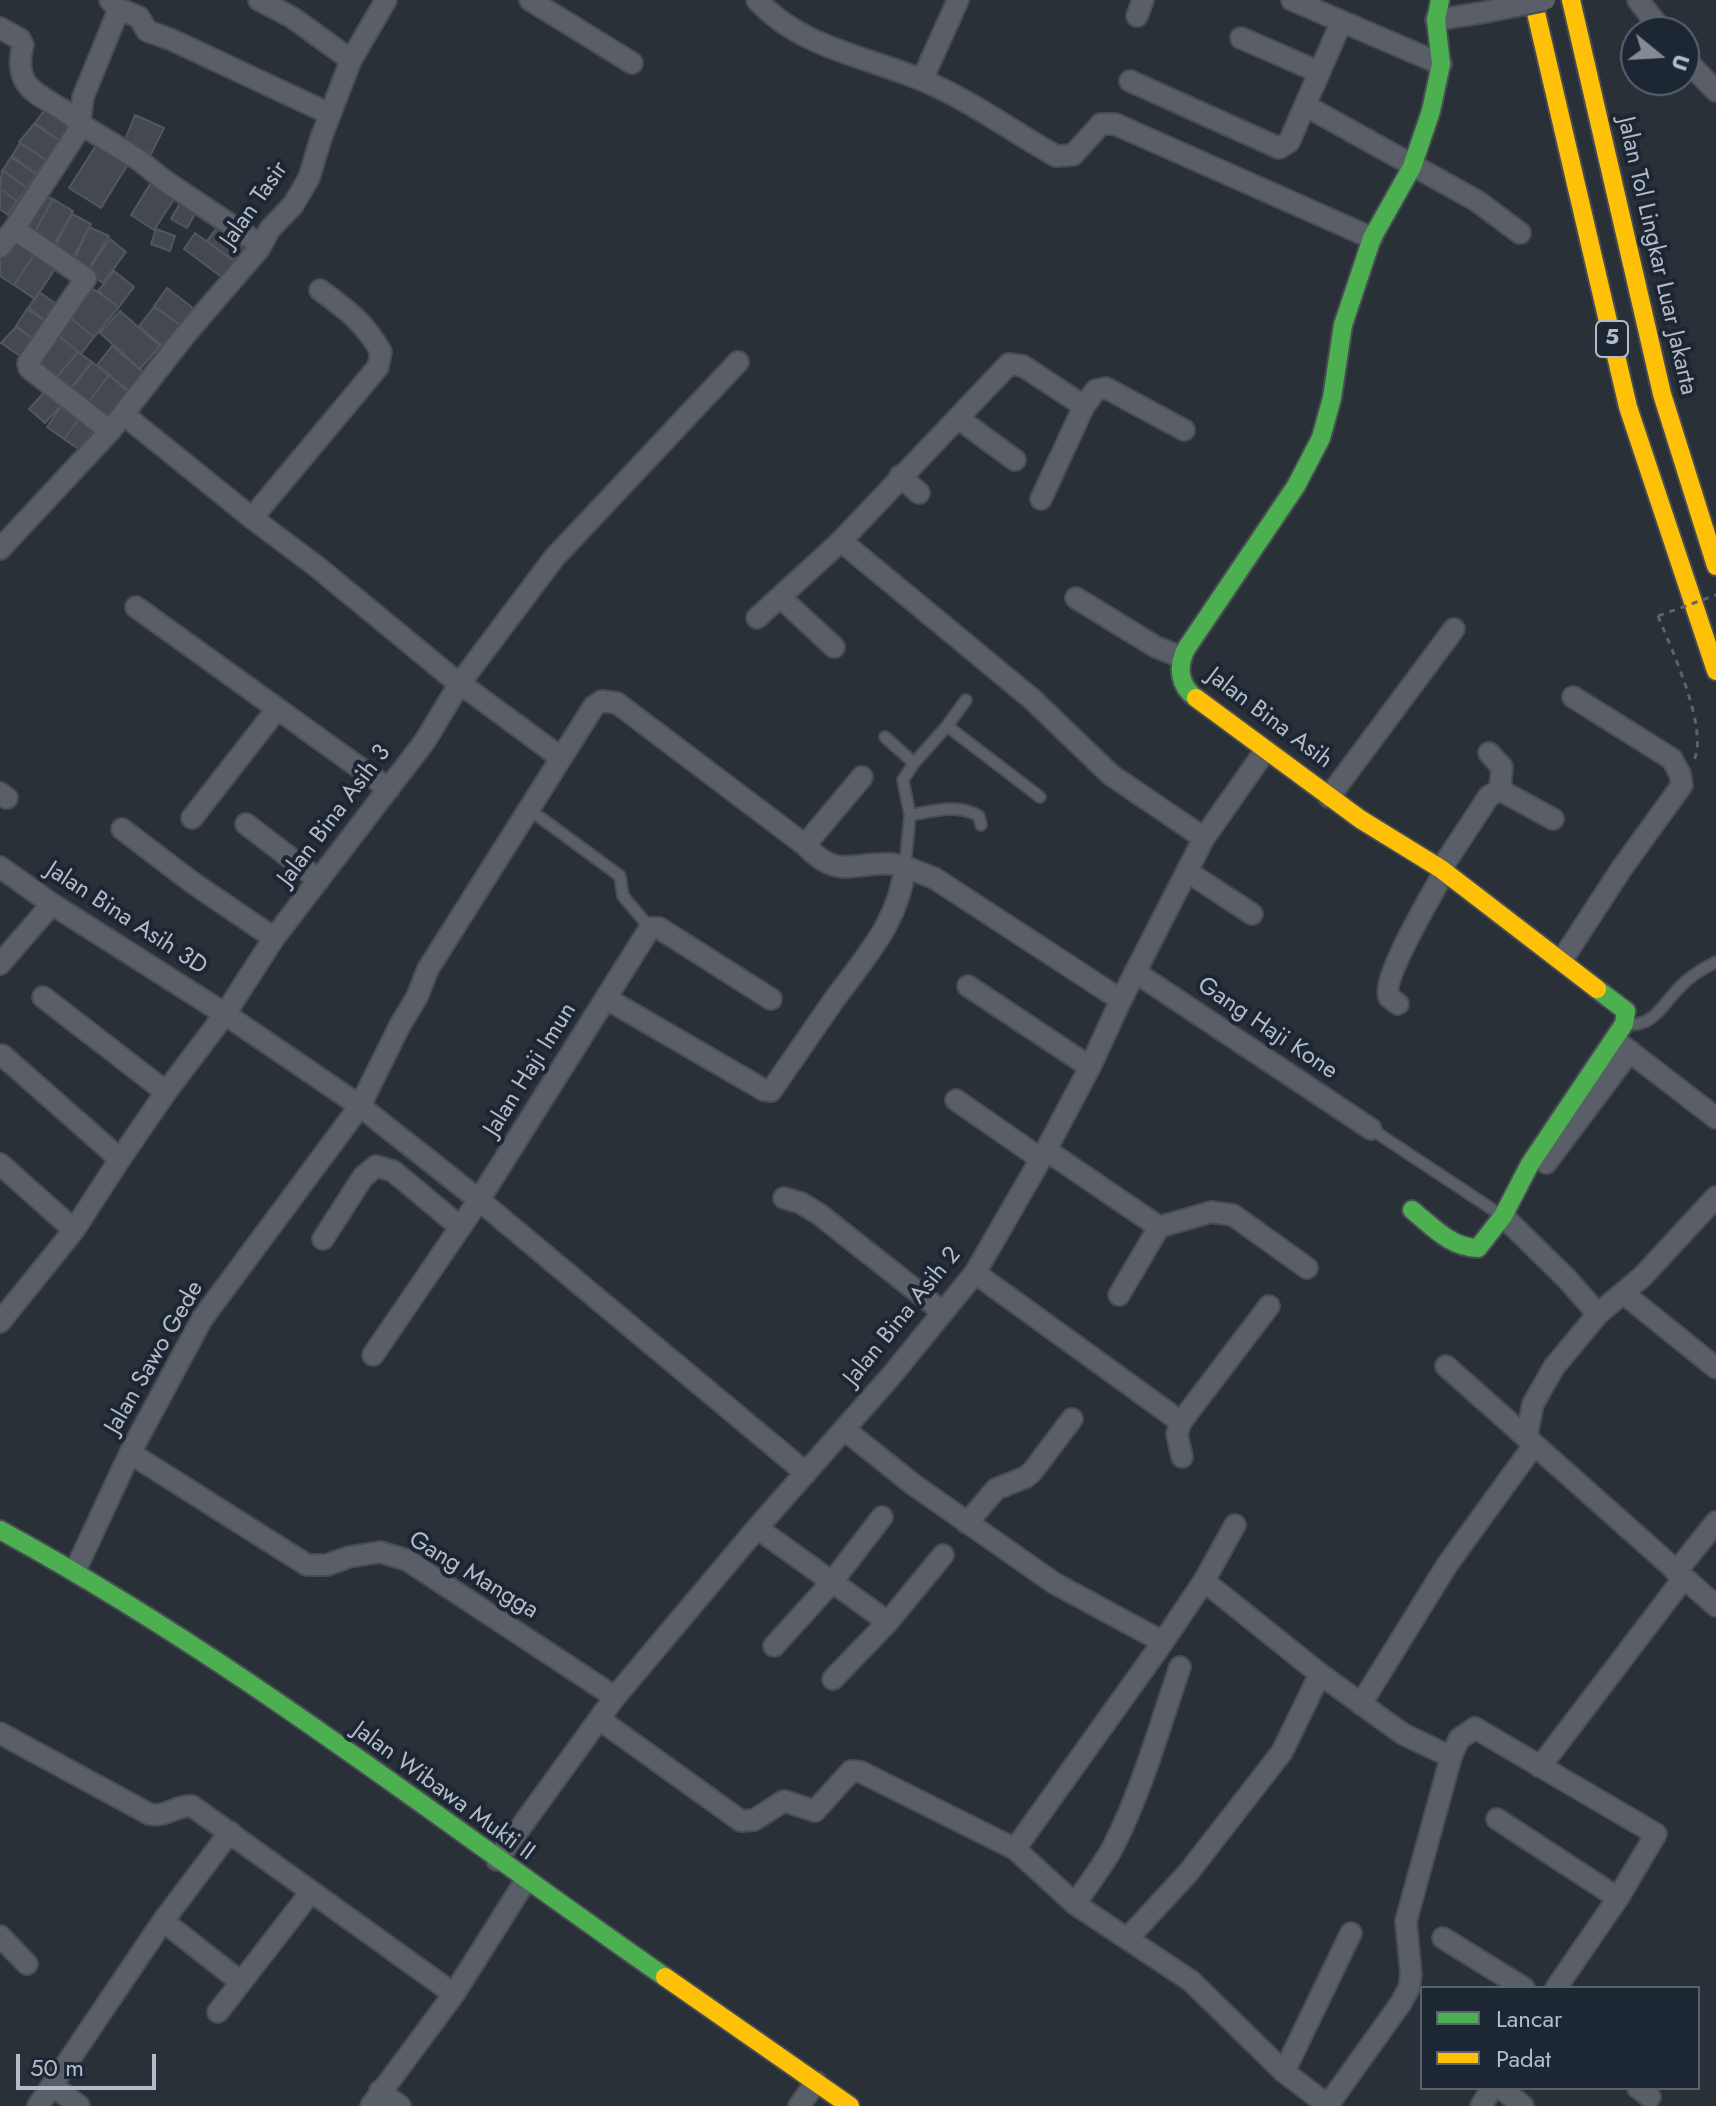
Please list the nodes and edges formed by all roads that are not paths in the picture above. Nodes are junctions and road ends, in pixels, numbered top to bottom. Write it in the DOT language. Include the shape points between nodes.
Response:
graph roads {
  1 [pos="259,0"];
  2 [pos="386,0"];
  3 [pos="530,0"];
  4 [pos="757,0"];
  5 [pos="958,0"];
  6 [pos="1292,0"];
  7 [pos="1533,0"];
  8 [pos="1545,0"];
  9 [pos="1571,0"];
  10 [pos="1638,0"];
  11 [pos="114,4"];
  12 [pos="298,9"];
  13 [pos="1438,10"];
  14 [pos="1650,16"];
  15 [pos="0,28"];
  16 [pos="1337,32"];
  17 [pos="1241,38"];
  18 [pos="351,60"];
  19 [pos="632,63"];
  20 [pos="1441,64"];
  21 [pos="1319,72"];
  22 [pos="1700,74"];
  23 [pos="922,80"];
  24 [pos="1130,81"];
  25 [pos="1716,91"];
  26 [pos="1306,106"];
  27 [pos="330,114"];
  28 [pos="81,123"];
  29 [pos="1412,167"];
  30 [pos="14,229"];
  31 [pos="1520,233"];
  32 [pos="1372,238"];
  33 [pos="261,245"];
  34 [pos="0,247"];
  35 [pos="320,290"];
  36 [pos="738,362"];
  37 [pos="1084,406"];
  38 [pos="123,414"];
  39 [pos="959,419"];
  40 [pos="1184,430"];
  41 [pos="110,431"];
  42 [pos="1015,460"];
  43 [pos="900,476"];
  44 [pos="919,493"];
  45 [pos="1041,499"];
  46 [pos="252,518"];
  47 [pos="841,541"];
  48 [pos="0,549"];
  49 [pos="1716,566"];
  50 [pos="780,597"];
  51 [pos="1076,598"];
  52 [pos="136,607"];
  53 [pos="757,618"];
  54 [pos="1454,629"];
  55 [pos="834,647"];
  56 [pos="1181,657"];
  57 [pos="1716,671"];
  58 [pos="460,683"];
  59 [pos="1573,697"];
  60 [pos="966,700"];
  61 [pos="277,709"];
  62 [pos="947,726"];
  63 [pos="885,737"];
  64 [pos="1265,751"];
  65 [pos="1489,753"];
  66 [pos="560,757"];
  67 [pos="914,763"];
  68 [pos="862,777"];
  69 [pos="389,789"];
  70 [pos="1500,790"];
  71 [pos="1040,797"];
  72 [pos="1329,797"];
  73 [pos="530,810"];
  74 [pos="910,815"];
  75 [pos="192,818"];
  76 [pos="1553,819"];
  77 [pos="246,824"];
  78 [pos="981,825"];
  79 [pos="122,829"];
  80 [pos="1204,838"];
  81 [pos="805,845"];
  82 [pos="905,866"];
  83 [pos="0,867"];
  84 [pos="1443,870"];
  85 [pos="1188,872"];
  86 [pos="319,880"];
  87 [pos="52,904"];
  88 [pos="1252,914"];
  89 [pos="650,928"];
  90 [pos="274,938"];
  91 [pos="1562,960"];
  92 [pos="1716,962"];
  93 [pos="0,964"];
  94 [pos="1135,972"];
  95 [pos="968,986"];
  96 [pos="43,997"];
  97 [pos="607,999"];
  98 [pos="771,999"];
  99 [pos="1121,1000"];
  100 [pos="1398,1004"];
  101 [pos="225,1014"];
  102 [pos="1622,1038"];
  103 [pos="2,1055"];
  104 [pos="1090,1067"];
  105 [pos="166,1092"];
  106 [pos="956,1100"];
  107 [pos="360,1106"];
  108 [pos="1716,1118"];
  109 [pos="1371,1129"];
  110 [pos="1044,1155"];
  111 [pos="120,1159"];
  112 [pos="0,1164"];
  113 [pos="1716,1197"];
  114 [pos="784,1198"];
  115 [pos="1520,1198"];
  116 [pos="479,1200"];
  117 [pos="1412,1210"];
  118 [pos="1503,1216"];
  119 [pos="459,1226"];
  120 [pos="1159,1227"];
  121 [pos="74,1230"];
  122 [pos="323,1239"];
  123 [pos="1307,1268"];
  124 [pos="975,1273"];
  125 [pos="1623,1293"];
  126 [pos="1119,1295"];
  127 [pos="1269,1306"];
  128 [pos="943,1312"];
  129 [pos="1598,1314"];
  130 [pos="0,1322"];
  131 [pos="373,1355"];
  132 [pos="1446,1366"];
  133 [pos="1716,1368"];
  134 [pos="1072,1419"];
  135 [pos="1181,1422"];
  136 [pos="845,1430"];
  137 [pos="1530,1440"];
  138 [pos="130,1453"];
  139 [pos="1182,1457"];
  140 [pos="806,1473"];
  141 [pos="882,1517"];
  142 [pos="1716,1522"];
  143 [pos="967,1523"];
  144 [pos="1235,1525"];
  145 [pos="757,1528"];
  146 [pos="0,1530"];
  147 [pos="943,1555"];
  148 [pos="75,1571"];
  149 [pos="1679,1575"];
  150 [pos="1204,1581"];
  151 [pos="832,1582"];
  152 [pos="1716,1606"];
  153 [pos="888,1622"];
  154 [pos="1163,1642"];
  155 [pos="774,1646"];
  156 [pos="1180,1667"];
  157 [pos="1320,1674"];
  158 [pos="833,1679"];
  159 [pos="615,1697"];
  160 [pos="1361,1704"];
  161 [pos="599,1719"];
  162 [pos="0,1733"];
  163 [pos="1451,1757"];
  164 [pos="1540,1767"];
  165 [pos="1497,1819"];
  166 [pos="231,1840"];
  167 [pos="1015,1849"];
  168 [pos="497,1860"];
  169 [pos="526,1880"];
  170 [pos="308,1896"];
  171 [pos="1618,1898"];
  172 [pos="1075,1904"];
  173 [pos="172,1928"];
  174 [pos="1351,1933"];
  175 [pos="0,1936"];
  176 [pos="1128,1938"];
  177 [pos="1443,1938"];
  178 [pos="27,1964"];
  179 [pos="241,1982"];
  180 [pos="1521,1986"];
  181 [pos="1557,1986"];
  182 [pos="454,1994"];
  183 [pos="218,2012"];
  184 [pos="1284,2072"];
  185 [pos="816,2082"];
  186 [pos="52,2085"];
  187 [pos="1503,2090"];
  188 [pos="375,2098"];
  189 [pos="1328,2105"];
  190 [pos="38,2106"];
  191 [pos="79,2106"];
  192 [pos="400,2106"];
  193 [pos="799,2106"];
  194 [pos="850,2106"];
  195 [pos="1523,2106"];
  1 -- 12 [label="street"];
  2 -- 18 [label="street, Jalan Tasir"];
  3 -- 19 [label="street"];
  4 -- 23 [label="street" via="770,14 833,50"];
  5 -- 23 [label="street"];
  6 -- 20 [label="street"];
  7 -- 57 [label="main road, 5" via="1628,407"];
  8 -- 13 [label="street, bridge" via="1486,12"];
  9 -- 49 [label="main road, Jalan Tol Lingkar Luar Jakarta / 5" via="1662,394"];
  10 -- 14 [label="street"];
  11 -- 27 [label="street" via="139,17 147,31"];
  11 -- 28 [label="street" via="83,97"];
  12 -- 18 [label="street"];
  13 -- 20 [label="main road, Jalan Bina Asih"];
  15 -- 28 [label="street" via="20,39 21,75 32,91"];
  16 -- 21 [label="street"];
  17 -- 21 [label="street"];
  18 -- 27 [label="street, Jalan Tasir"];
  20 -- 29 [label="main road, Jalan Bina Asih"];
  21 -- 26 [label="street"];
  22 -- 25 [label="street"];
  23 -- 32 [label="street" via="1056,156 1073,155 1101,124 1115,124"];
  24 -- 26 [label="street" via="1279,148 1289,142"];
  26 -- 29 [label="street"];
  27 -- 33 [label="street, Jalan Tasir" via="309,178"];
  28 -- 30 [label="street"];
  28 -- 33 [label="street"];
  29 -- 31 [label="street" via="1477,201"];
  29 -- 32 [label="main road, Jalan Bina Asih"];
  30 -- 34 [label="street"];
  30 -- 41 [label="street" via="86,278 29,368"];
  32 -- 56 [label="main road, Jalan Bina Asih" via="1343,325 1321,438 1296,486"];
  33 -- 38 [label="street, Jalan Tasir"];
  35 -- 46 [label="street" via="367,328 381,352 378,367"];
  36 -- 58 [label="street, Jalan Bina Asih 3" via="563,548"];
  37 -- 39 [label="street" via="1023,366 1009,364"];
  37 -- 40 [label="street" via="1096,390 1106,388"];
  37 -- 45 [label="street"];
  38 -- 41 [label="street, Jalan Tasir"];
  38 -- 46 [label="street"];
  39 -- 42 [label="street"];
  39 -- 43 [label="street"];
  41 -- 48 [label="street, Jalan Tasir"];
  43 -- 44 [label="street"];
  43 -- 47 [label="street"];
  46 -- 58 [label="street"];
  47 -- 50 [label="street"];
  47 -- 80 [label="street" via="1032,699 1111,775"];
  50 -- 53 [label="street"];
  50 -- 55 [label="street"];
  51 -- 56 [label="street"];
  52 -- 61 [label="street"];
  54 -- 72 [label="street"];
  56 -- 64 [label="main road, Jalan Bina Asih" via="1180,679 1187,692"];
  58 -- 66 [label="street"];
  58 -- 69 [label="street, Jalan Bina Asih 3"];
  59 -- 91 [label="street" via="1672,759 1682,785"];
  60 -- 62 [label="lane"];
  61 -- 69 [label="street"];
  61 -- 75 [label="street"];
  62 -- 67 [label="lane"];
  62 -- 71 [label="lane"];
  63 -- 67 [label="lane"];
  64 -- 72 [label="main road, Jalan Bina Asih"];
  64 -- 80 [label="street, Jalan Bina Asih 2"];
  65 -- 70 [label="street" via="1502,767"];
  66 -- 73 [label="street, Jalan Sawo Gede"];
  66 -- 81 [label="street, Jalan Sawo Gede" via="594,706 617,703"];
  67 -- 74 [label="lane" via="903,780"];
  68 -- 81 [label="street"];
  69 -- 86 [label="street, Jalan Bina Asih 3"];
  70 -- 76 [label="street"];
  70 -- 84 [label="street" via="1489,796"];
  72 -- 84 [label="main road, Jalan Bina Asih"];
  73 -- 89 [label="lane" via="620,876 623,896"];
  73 -- 107 [label="street, Jalan Sawo Gede" via="428,969"];
  74 -- 78 [label="lane" via="966,809 979,816"];
  74 -- 82 [label="lane"];
  77 -- 86 [label="street"];
  79 -- 90 [label="street"];
  80 -- 85 [label="street, Jalan Bina Asih 2"];
  81 -- 82 [label="street, Jalan Sawo Gede" via="815,856 850,869"];
  82 -- 97 [label="street" via="902,891 876,944 771,1091"];
  82 -- 99 [label="street" via="934,878"];
  83 -- 87 [label="street, Jalan Bina Asih 3D"];
  84 -- 91 [label="main road, Jalan Bina Asih"];
  84 -- 100 [label="street" via="1387,986 1389,997"];
  85 -- 88 [label="street"];
  85 -- 94 [label="street, Jalan Bina Asih 2"];
  86 -- 90 [label="street, Jalan Bina Asih 3"];
  87 -- 93 [label="street"];
  87 -- 101 [label="street, Jalan Bina Asih 3D"];
  89 -- 97 [label="street, Jalan Haji Imun"];
  89 -- 98 [label="street" via="659,928"];
  90 -- 101 [label="street, Jalan Bina Asih 3"];
  91 -- 102 [label="main road, Jalan Bina Asih" via="1624,1007"];
  92 -- 102 [label="lane" via="1682,984 1651,1019 1633,1025"];
  94 -- 99 [label="street, Jalan Bina Asih 2"];
  94 -- 109 [label="street, Gang Haji Kone"];
  95 -- 104 [label="street"];
  96 -- 105 [label="street"];
  97 -- 116 [label="street, Jalan Haji Imun"];
  99 -- 104 [label="street, Jalan Bina Asih 2"];
  101 -- 105 [label="street, Jalan Bina Asih 3"];
  101 -- 107 [label="street, Jalan Bina Asih 3D"];
  102 -- 108 [label="street"];
  102 -- 115 [label="street"];
  102 -- 118 [label="main road" via="1525,1172"];
  103 -- 111 [label="street"];
  104 -- 110 [label="street, Jalan Bina Asih 2"];
  105 -- 111 [label="street, Jalan Bina Asih 3"];
  106 -- 110 [label="street"];
  107 -- 116 [label="street, Jalan Bina Asih 3D"];
  107 -- 138 [label="street, Jalan Sawo Gede" via="202,1319"];
  109 -- 118 [label="lane"];
  110 -- 120 [label="street"];
  110 -- 124 [label="street, Jalan Bina Asih 2"];
  111 -- 121 [label="street, Jalan Bina Asih 3"];
  112 -- 121 [label="street"];
  113 -- 125 [label="street"];
  114 -- 128 [label="street" via="819,1214"];
  116 -- 119 [label="street, Jalan Haji Imun"];
  116 -- 140 [label="street, Jalan Bina Asih 3D"];
  117 -- 118 [label="main road" via="1453,1242 1472,1249"];
  118 -- 129 [label="street"];
  119 -- 122 [label="street" via="393,1171 376,1166 363,1177"];
  119 -- 131 [label="street, Jalan Haji Imun"];
  120 -- 123 [label="street" via="1211,1212 1233,1215"];
  120 -- 126 [label="street"];
  121 -- 130 [label="street, Jalan Bina Asih 3"];
  124 -- 128 [label="street, Jalan Bina Asih 2"];
  124 -- 135 [label="street"];
  125 -- 129 [label="street"];
  125 -- 133 [label="street"];
  127 -- 135 [label="street"];
  128 -- 136 [label="street, Jalan Bina Asih 2"];
  129 -- 137 [label="street" via="1545,1380 1533,1404"];
  132 -- 137 [label="street"];
  134 -- 143 [label="street" via="1032,1472 996,1489"];
  135 -- 139 [label="street" via="1177,1434"];
  136 -- 140 [label="street, Jalan Bina Asih 2"];
  136 -- 143 [label="street"];
  137 -- 149 [label="street"];
  137 -- 160 [label="street"];
  138 -- 148 [label="street, Jalan Sawo Gede"];
  138 -- 159 [label="street, Gang Mangga" via="307,1565 380,1552 407,1560"];
  140 -- 145 [label="street, Jalan Bina Asih 2"];
  141 -- 151 [label="street"];
  142 -- 149 [label="street"];
  143 -- 154 [label="street" via="1054,1583"];
  144 -- 150 [label="street"];
  145 -- 151 [label="street"];
  145 -- 159 [label="street, Jalan Bina Asih 2"];
  146 -- 148 [label="main road, Jalan Wibawa Mukti II"];
  147 -- 153 [label="street"];
  148 -- 168 [label="main road, Jalan Wibawa Mukti II" via="220,1662"];
  149 -- 152 [label="street"];
  149 -- 164 [label="street"];
  150 -- 154 [label="street"];
  150 -- 157 [label="street"];
  151 -- 153 [label="street"];
  151 -- 155 [label="street"];
  153 -- 158 [label="street"];
  154 -- 167 [label="street"];
  156 -- 172 [label="street" via="1125,1822"];
  157 -- 160 [label="street"];
  157 -- 176 [label="street" via="1282,1752 1188,1873"];
  159 -- 161 [label="street, Jalan Bina Asih 2"];
  160 -- 163 [label="street" via="1403,1734"];
  161 -- 167 [label="street" via="741,1821 754,1820 784,1801 815,1811 851,1771 861,1772"];
  161 -- 168 [label="street, Jalan Bina Asih 2"];
  162 -- 166 [label="street" via="149,1814 192,1806"];
  163 -- 164 [label="street" via="1459,1739 1475,1728"];
  163 -- 189 [label="street" via="1406,1921 1409,1988"];
  164 -- 171 [label="street" via="1656,1834"];
  165 -- 171 [label="street"];
  166 -- 170 [label="street"];
  166 -- 186 [label="street" via="163,1921"];
  167 -- 172 [label="street"];
  168 -- 169 [label="main road, Jalan Wibawa Mukti II"];
  169 -- 182 [label="street"];
  169 -- 185 [label="main road, Jalan Wibawa Mukti II"];
  170 -- 179 [label="street"];
  170 -- 182 [label="street"];
  171 -- 181 [label="street"];
  172 -- 176 [label="street"];
  173 -- 179 [label="street"];
  174 -- 184 [label="street"];
  175 -- 178 [label="street"];
  176 -- 184 [label="street" via="1191,1981"];
  177 -- 180 [label="street"];
  179 -- 183 [label="street"];
  182 -- 188 [label="street"];
  184 -- 189 [label="street"];
  185 -- 193 [label="street"];
  185 -- 194 [label="main road, Jalan Wibawa Mukti II"];
  186 -- 190 [label="street"];
  186 -- 191 [label="street"];
  187 -- 195 [label="street"];
  188 -- 192 [label="street"];
}
